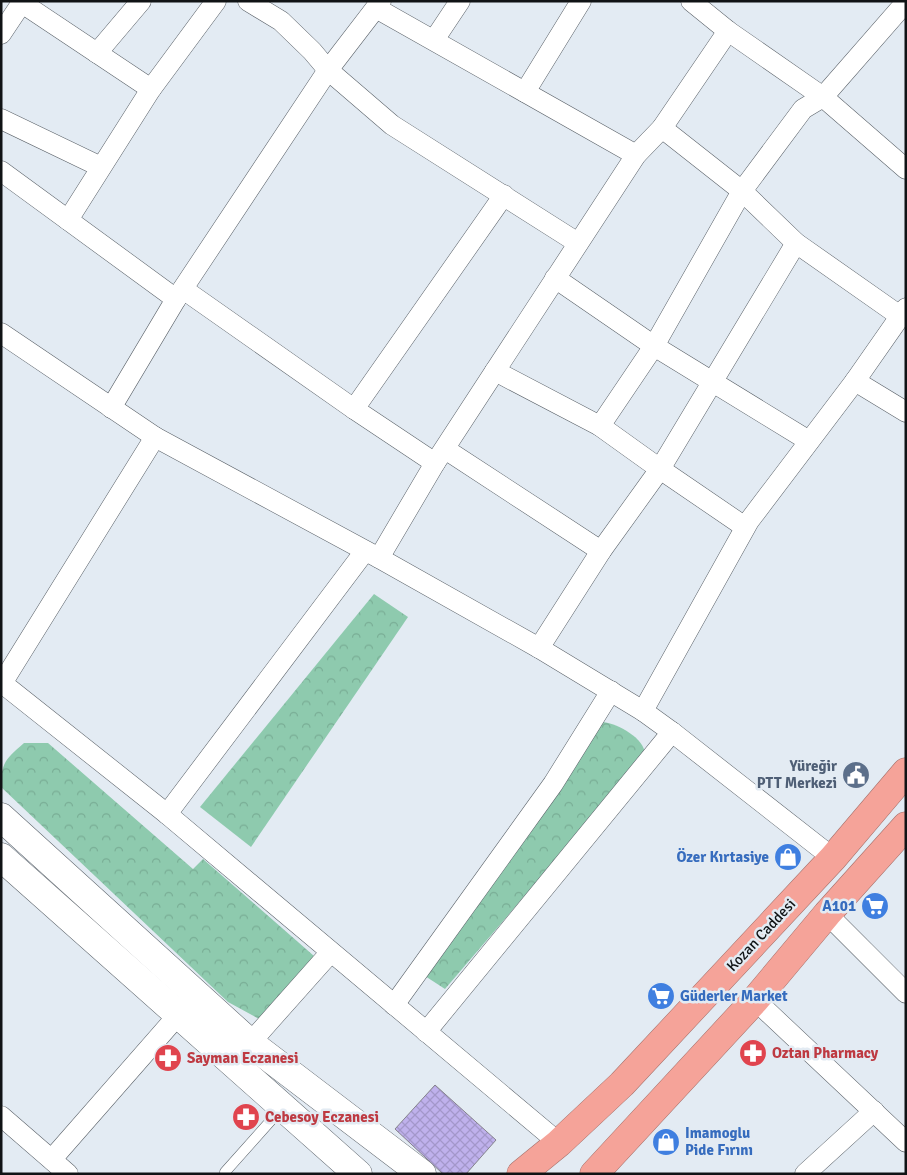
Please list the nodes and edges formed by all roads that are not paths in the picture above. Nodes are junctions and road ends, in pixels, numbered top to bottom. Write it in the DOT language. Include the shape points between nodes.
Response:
graph roads {
  1 [pos="141,1"];
  2 [pos="216,1"];
  3 [pos="248,1"];
  4 [pos="460,1"];
  5 [pos="581,1"];
  6 [pos="691,1"];
  7 [pos="23,2"];
  8 [pos="906,2"];
  9 [pos="379,4"];
  10 [pos="728,31"];
  11 [pos="1,34"];
  12 [pos="434,40"];
  13 [pos="97,53"];
  14 [pos="328,70"];
  15 [pos="151,89"];
  16 [pos="525,92"];
  17 [pos="823,97"];
  18 [pos="1,119"];
  19 [pos="662,128"];
  20 [pos="636,155"];
  21 [pos="101,167"];
  22 [pos="906,169"];
  23 [pos="1,171"];
  24 [pos="742,191"];
  25 [pos="504,195"];
  26 [pos="68,220"];
  27 [pos="578,243"];
  28 [pos="796,243"];
  29 [pos="555,278"];
  30 [pos="179,294"];
  31 [pos="903,312"];
  32 [pos="1,333"];
  33 [pos="654,346"];
  34 [pos="495,371"];
  35 [pos="713,381"];
  36 [pos="855,381"];
  37 [pos="111,408"];
  38 [pos="354,410"];
  39 [pos="906,412"];
  40 [pos="600,426"];
  41 [pos="155,438"];
  42 [pos="809,441"];
  43 [pos="440,456"];
  44 [pos="660,469"];
  45 [pos="745,527"];
  46 [pos="601,551"];
  47 [pos="372,554"];
  48 [pos="539,648"];
  49 [pos="2,684"];
  50 [pos="610,691"];
  51 [pos="643,711"];
  52 [pos="672,732"];
  53 [pos="906,772"];
  54 [pos="167,814"];
  55 [pos="1,817"];
  56 [pos="906,826"];
  57 [pos="1,857"];
  58 [pos="833,858"];
  59 [pos="827,914"];
  60 [pos="330,953"];
  61 [pos="906,993"];
  62 [pos="755,1000"];
  63 [pos="394,1005"];
  64 [pos="179,1014"];
  65 [pos="426,1032"];
  66 [pos="250,1043"];
  67 [pos="284,1106"];
  68 [pos="874,1111"];
  69 [pos="1,1116"];
  70 [pos="906,1142"];
  71 [pos="559,1143"];
  72 [pos="52,1159"];
  73 [pos="816,1170"];
  74 [pos="225,1172"];
  75 [pos="68,1174"];
  76 [pos="358,1174"];
  77 [pos="422,1174"];
  78 [pos="521,1174"];
  79 [pos="594,1174"];
  1 -- 13 [label="street"];
  2 -- 15 [label="street"];
  3 -- 14 [label="street" via="281,21"];
  4 -- 12 [label="street"];
  5 -- 16 [label="street"];
  6 -- 10 [label="street"];
  7 -- 11 [label="street"];
  7 -- 13 [label="street"];
  8 -- 17 [label="street"];
  9 -- 12 [label="street"];
  9 -- 14 [label="street"];
  10 -- 17 [label="street"];
  10 -- 19 [label="street"];
  12 -- 16 [label="street"];
  13 -- 15 [label="street"];
  14 -- 25 [label="street" via="392,125"];
  14 -- 30 [label="street"];
  15 -- 21 [label="street"];
  16 -- 20 [label="street"];
  17 -- 22 [label="street"];
  17 -- 24 [label="street" via="802,109"];
  18 -- 21 [label="street"];
  19 -- 20 [label="street"];
  19 -- 24 [label="street"];
  20 -- 27 [label="street"];
  21 -- 26 [label="street"];
  23 -- 26 [label="street"];
  24 -- 28 [label="street"];
  24 -- 33 [label="street"];
  25 -- 27 [label="street"];
  25 -- 38 [label="street"];
  26 -- 30 [label="street"];
  27 -- 29 [label="street"];
  28 -- 31 [label="street"];
  28 -- 35 [label="street"];
  29 -- 33 [label="street"];
  29 -- 34 [label="street"];
  30 -- 37 [label="street"];
  30 -- 38 [label="street"];
  31 -- 36 [label="street"];
  32 -- 37 [label="street"];
  33 -- 35 [label="street"];
  33 -- 40 [label="street"];
  34 -- 40 [label="street"];
  34 -- 43 [label="street"];
  35 -- 42 [label="street"];
  35 -- 44 [label="street"];
  36 -- 39 [label="street"];
  36 -- 42 [label="street"];
  37 -- 41 [label="street"];
  38 -- 43 [label="street"];
  40 -- 44 [label="street"];
  41 -- 47 [label="street"];
  41 -- 49 [label="street"];
  42 -- 45 [label="street"];
  43 -- 46 [label="street"];
  43 -- 47 [label="street"];
  44 -- 45 [label="street"];
  44 -- 46 [label="street"];
  45 -- 51 [label="street"];
  46 -- 48 [label="street"];
  47 -- 48 [label="street"];
  47 -- 54 [label="street"];
  48 -- 50 [label="street"];
  49 -- 54 [label="street"];
  50 -- 51 [label="street"];
  50 -- 63 [label="street" via="553,784"];
  51 -- 52 [label="street"];
  52 -- 58 [label="street"];
  52 -- 65 [label="street"];
  53 -- 58 [label="highway, Kozan Caddesi"];
  54 -- 60 [label="street"];
  55 -- 66 [label="main road"];
  56 -- 59 [label="highway"];
  57 -- 64 [label="main road"];
  58 -- 71 [label="highway, Kozan Caddesi" via="622,1084"];
  59 -- 61 [label="street"];
  59 -- 62 [label="highway"];
  60 -- 63 [label="street"];
  60 -- 66 [label="street"];
  62 -- 68 [label="street"];
  62 -- 79 [label="highway"];
  63 -- 65 [label="street"];
  64 -- 67 [label="main road"];
  64 -- 72 [label="street"];
  65 -- 71 [label="street"];
  66 -- 77 [label="main road"];
  67 -- 74 [label="lane"];
  67 -- 76 [label="main road"];
  68 -- 70 [label="street"];
  68 -- 73 [label="street"];
  69 -- 72 [label="street"];
  71 -- 78 [label="highway, Kozan Caddesi"];
  72 -- 75 [label="street"];
}
